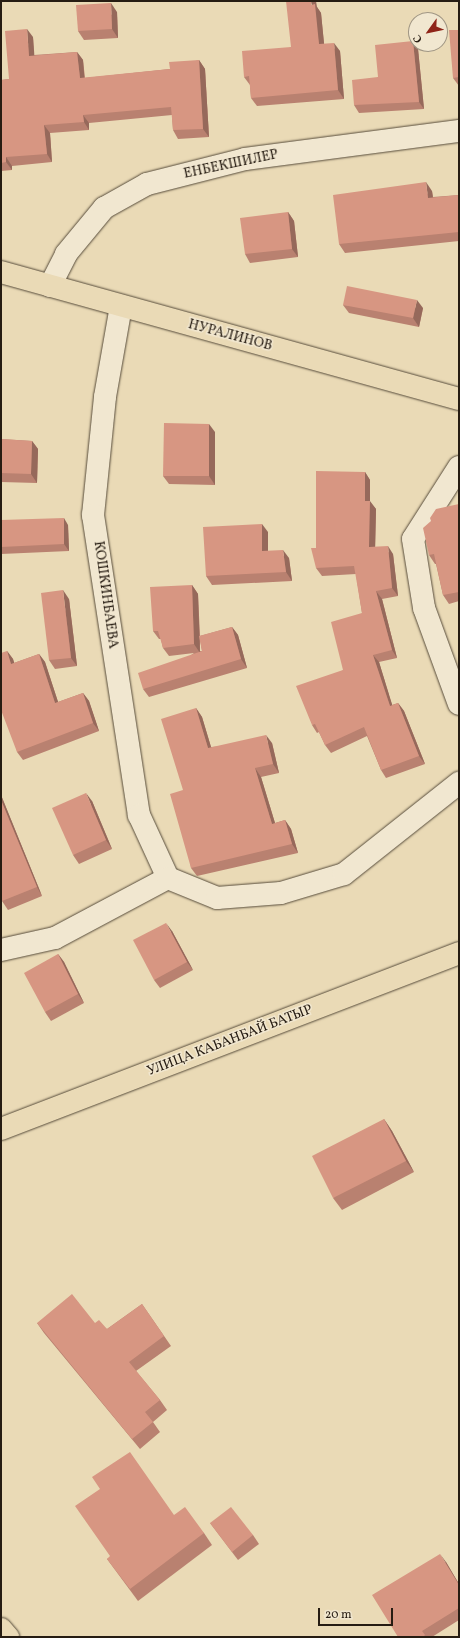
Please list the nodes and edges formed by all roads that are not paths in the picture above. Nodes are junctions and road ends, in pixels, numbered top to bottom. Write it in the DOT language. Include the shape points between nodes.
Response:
graph roads {
  1 [pos="459,131"];
  2 [pos="1,272"];
  3 [pos="50,286"];
  4 [pos="121,306"];
  5 [pos="459,399"];
  6 [pos="459,467"];
  7 [pos="459,704"];
  8 [pos="459,783"];
  9 [pos="168,878"];
  10 [pos="1,950"];
  11 [pos="459,953"];
  12 [pos="1,1129"];
  13 [pos="1,1629"];
  14 [pos="8,1637"];
  1 -- 3 [label="street, ЕНБЕКШИЛЕР" via="245,159 147,184 104,208 66,254"];
  2 -- 3 [label="main road, НУРАЛИНОВ"];
  3 -- 4 [label="main road, НУРАЛИНОВ"];
  4 -- 5 [label="main road, НУРАЛИНОВ"];
  4 -- 9 [label="street, КОШКИНБАЕВА" via="105,397 93,515 139,815"];
  6 -- 7 [label="street" via="413,539 424,608"];
  8 -- 9 [label="street" via="344,874 281,893 217,898"];
  9 -- 10 [label="street" via="55,938"];
  11 -- 12 [label="main road, УЛИЦА КАБАНБАЙ БАТЫР"];
  13 -- 14 [label="main road"];
}
